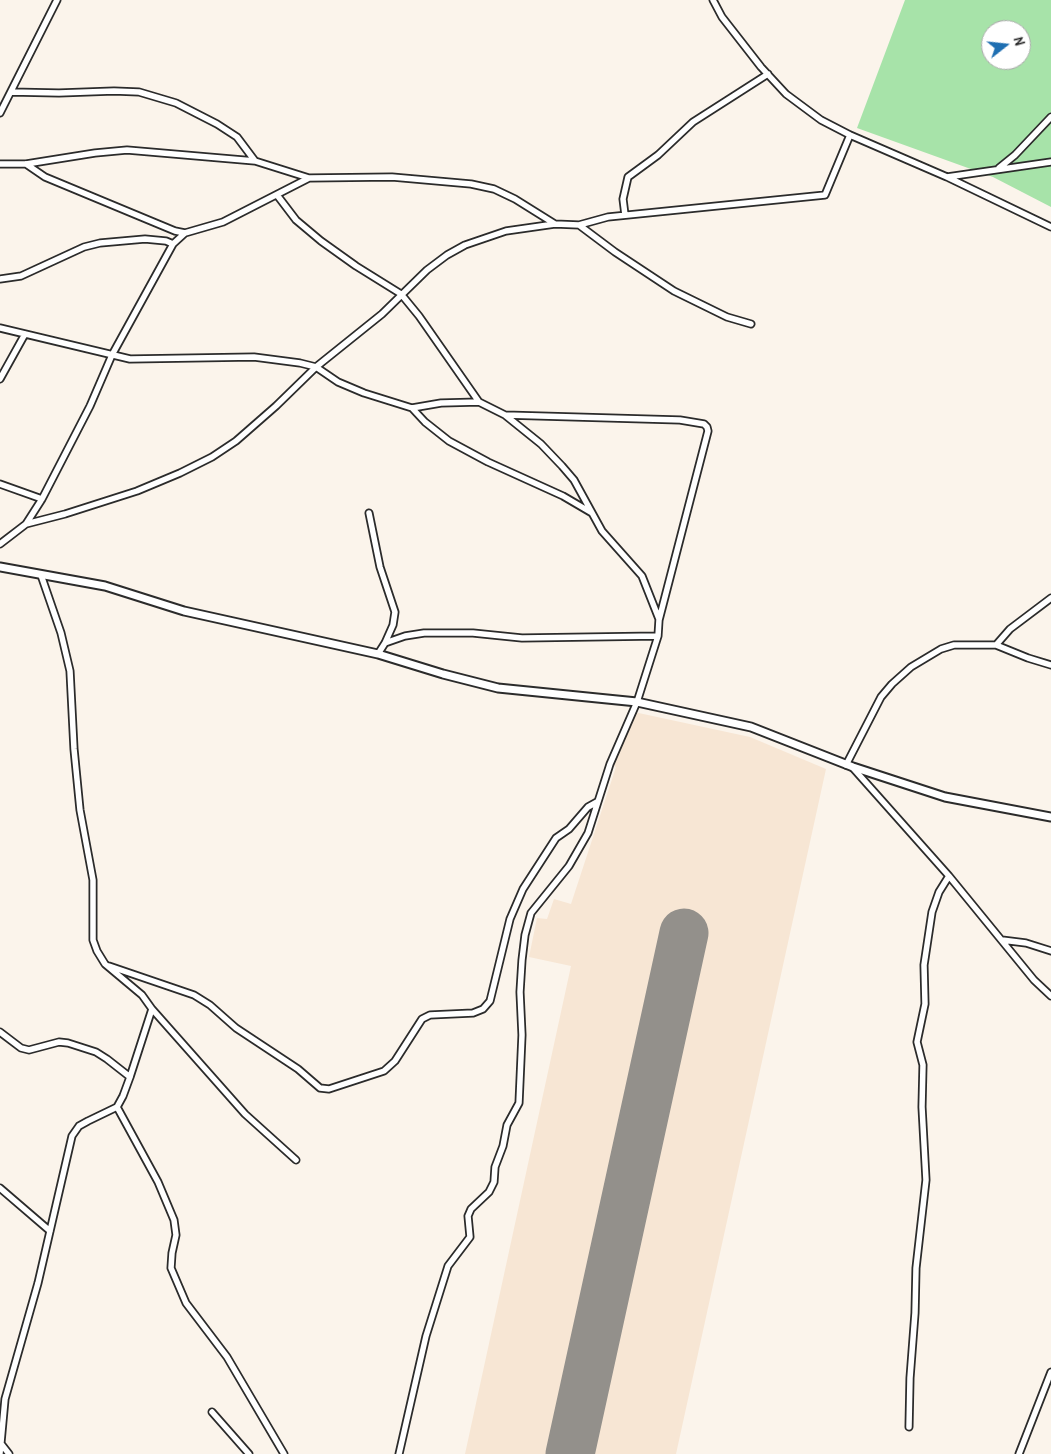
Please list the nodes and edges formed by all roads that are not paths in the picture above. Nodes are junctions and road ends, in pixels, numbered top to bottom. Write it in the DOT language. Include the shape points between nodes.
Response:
graph roads {
  1 [pos="57,0"];
  2 [pos="713,0"];
  3 [pos="768,74"];
  4 [pos="11,92"];
  5 [pos="2,104"];
  6 [pos="0,114"];
  7 [pos="1051,117"];
  8 [pos="850,135"];
  9 [pos="255,161"];
  10 [pos="1051,162"];
  11 [pos="0,164"];
  12 [pos="26,164"];
  13 [pos="999,168"];
  14 [pos="947,176"];
  15 [pos="309,178"];
  16 [pos="277,194"];
  17 [pos="625,215"];
  18 [pos="555,224"];
  19 [pos="579,225"];
  20 [pos="1051,227"];
  21 [pos="185,233"];
  22 [pos="174,244"];
  23 [pos="0,279"];
  24 [pos="401,294"];
  25 [pos="751,324"];
  26 [pos="0,328"];
  27 [pos="25,334"];
  28 [pos="112,355"];
  29 [pos="316,368"];
  30 [pos="0,380"];
  31 [pos="479,402"];
  32 [pos="412,408"];
  33 [pos="505,415"];
  34 [pos="0,484"];
  35 [pos="42,499"];
  36 [pos="368,513"];
  37 [pos="592,513"];
  38 [pos="26,524"];
  39 [pos="0,544"];
  40 [pos="0,567"];
  41 [pos="41,575"];
  42 [pos="1051,598"];
  43 [pos="659,620"];
  44 [pos="658,636"];
  45 [pos="385,643"];
  46 [pos="996,645"];
  47 [pos="378,654"];
  48 [pos="1051,665"];
  49 [pos="637,702"];
  50 [pos="849,766"];
  51 [pos="597,802"];
  52 [pos="1051,817"];
  53 [pos="949,876"];
  54 [pos="1002,940"];
  55 [pos="1051,951"];
  56 [pos="105,964"];
  57 [pos="1051,996"];
  58 [pos="152,1008"];
  59 [pos="0,1032"];
  60 [pos="130,1077"];
  61 [pos="117,1107"];
  62 [pos="296,1160"];
  63 [pos="0,1188"];
  64 [pos="50,1231"];
  65 [pos="1051,1372"];
  66 [pos="0,1393"];
  67 [pos="5,1399"];
  68 [pos="212,1412"];
  69 [pos="909,1427"];
  70 [pos="2,1445"];
  71 [pos="0,1453"];
  72 [pos="9,1454"];
  73 [pos="249,1454"];
  74 [pos="284,1454"];
  75 [pos="399,1454"];
  76 [pos="1019,1454"];
  1 -- 4 [label="street"];
  2 -- 3 [label="street" via="722,17"];
  3 -- 8 [label="street" via="804,108"];
  3 -- 17 [label="street" via="693,122 658,155 628,177 623,199"];
  4 -- 5 [label="street"];
  4 -- 9 [label="street" via="139,92 176,103 217,124 237,137"];
  5 -- 6 [label="street"];
  7 -- 13 [label="street"];
  8 -- 14 [label="street"];
  8 -- 17 [label="street" via="825,194"];
  9 -- 12 [label="street" via="127,150"];
  9 -- 15 [label="street"];
  10 -- 13 [label="street"];
  11 -- 12 [label="street"];
  12 -- 21 [label="street" via="70,188"];
  13 -- 14 [label="street"];
  14 -- 20 [label="street"];
  15 -- 16 [label="street"];
  15 -- 18 [label="street" via="392,177 472,184 515,198"];
  16 -- 21 [label="street" via="223,222"];
  16 -- 24 [label="street" via="296,220 321,241"];
  17 -- 19 [label="street"];
  18 -- 19 [label="street"];
  18 -- 24 [label="street" via="506,230 465,246 447,255"];
  19 -- 25 [label="street" via="674,291 728,318"];
  21 -- 22 [label="street"];
  22 -- 23 [label="street" via="146,239 100,243 21,276"];
  22 -- 28 [label="street"];
  24 -- 29 [label="street" via="382,314"];
  24 -- 31 [label="street"];
  26 -- 27 [label="street"];
  27 -- 28 [label="street"];
  27 -- 30 [label="street"];
  28 -- 29 [label="street" via="130,359 254,357"];
  28 -- 35 [label="street" via="90,406"];
  29 -- 32 [label="street" via="364,393"];
  29 -- 38 [label="street" via="236,441 212,457 137,491"];
  31 -- 32 [label="street"];
  31 -- 33 [label="street"];
  32 -- 37 [label="street" via="449,441"];
  33 -- 37 [label="street" via="562,466 574,480"];
  33 -- 43 [label="street" via="680,420 707,427"];
  34 -- 35 [label="street"];
  35 -- 38 [label="street"];
  36 -- 45 [label="street" via="380,567 395,612"];
  37 -- 43 [label="street" via="602,531 642,576"];
  38 -- 39 [label="street"];
  40 -- 41 [label="street"];
  41 -- 47 [label="street" via="106,586 184,611"];
  41 -- 56 [label="street" via="70,671 80,810 93,880 93,940"];
  42 -- 46 [label="street" via="1010,629"];
  43 -- 44 [label="street"];
  44 -- 45 [label="street" via="522,638 424,633"];
  44 -- 49 [label="street"];
  45 -- 47 [label="street"];
  46 -- 48 [label="street"];
  46 -- 50 [label="street" via="954,645 911,667 881,697"];
  47 -- 49 [label="street" via="498,688"];
  49 -- 50 [label="street" via="751,727"];
  49 -- 51 [label="street"];
  50 -- 52 [label="street" via="945,797"];
  50 -- 53 [label="street"];
  51 -- 56 [label="street" via="556,838 523,889 510,919 490,1001 473,1013 425,1016 395,1061 384,1071 329,1089 320,1088 194,995"];
  51 -- 75 [label="street" via="588,833 569,866 531,914 522,960 519,1103 507,1126 490,1192 471,1209 468,1216 470,1237 448,1266 426,1336"];
  53 -- 54 [label="street"];
  53 -- 69 [label="street" via="938,892 932,912 924,966 925,1004 917,1042 923,1065 926,1180 916,1268"];
  54 -- 55 [label="street"];
  54 -- 57 [label="street"];
  56 -- 58 [label="street" via="142,995"];
  58 -- 60 [label="street"];
  58 -- 62 [label="street" via="245,1114"];
  59 -- 60 [label="street" via="21,1048 29,1050 59,1042 96,1052"];
  60 -- 61 [label="street"];
  61 -- 64 [label="street" via="80,1126 72,1136"];
  61 -- 74 [label="street" via="158,1182 174,1220 176,1234 172,1268 186,1303 227,1357"];
  63 -- 64 [label="street"];
  64 -- 67 [label="street"];
  65 -- 76 [label="street"];
  66 -- 67 [label="street"];
  67 -- 70 [label="street"];
  68 -- 73 [label="street"];
  70 -- 71 [label="street"];
  70 -- 72 [label="street"];
}
